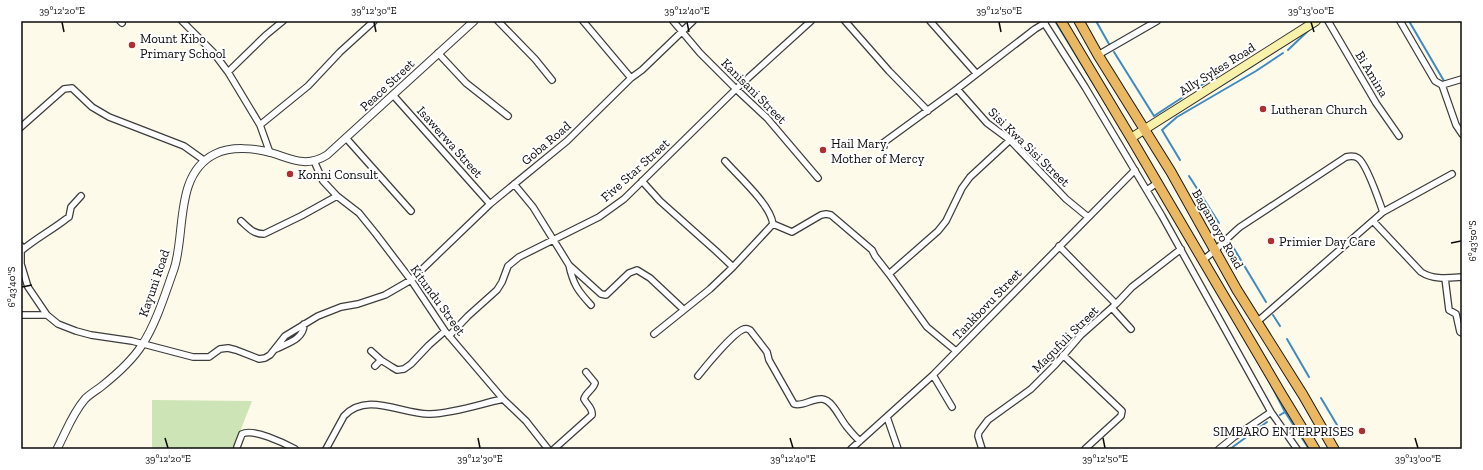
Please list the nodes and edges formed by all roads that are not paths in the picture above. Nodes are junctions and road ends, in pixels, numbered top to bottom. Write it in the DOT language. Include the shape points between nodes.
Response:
graph roads {
  1 [pos="182,21"];
  2 [pos="283,21"];
  3 [pos="374,21"];
  4 [pos="474,21"];
  5 [pos="498,21"];
  6 [pos="583,21"];
  7 [pos="673,21"];
  8 [pos="693,21"];
  9 [pos="811,21"];
  10 [pos="845,21"];
  11 [pos="930,21"];
  12 [pos="1060,21"];
  13 [pos="1079,21"];
  14 [pos="1157,21"];
  15 [pos="1316,21"];
  16 [pos="1328,21"];
  17 [pos="1400,21"];
  18 [pos="1044,22"];
  19 [pos="682,31"];
  20 [pos="438,53"];
  21 [pos="1098,55"];
  22 [pos="228,72"];
  23 [pos="976,73"];
  24 [pos="631,78"];
  25 [pos="552,80"];
  26 [pos="1462,80"];
  27 [pos="1442,85"];
  28 [pos="736,89"];
  29 [pos="957,89"];
  30 [pos="393,95"];
  31 [pos="928,111"];
  32 [pos="508,116"];
  33 [pos="260,125"];
  34 [pos="21,127"];
  35 [pos="1144,130"];
  36 [pos="1462,134"];
  37 [pos="1399,136"];
  38 [pos="346,138"];
  39 [pos="1131,138"];
  40 [pos="1010,140"];
  41 [pos="883,143"];
  42 [pos="270,153"];
  43 [pos="205,161"];
  44 [pos="314,161"];
  45 [pos="725,161"];
  46 [pos="1135,170"];
  47 [pos="1452,174"];
  48 [pos="818,178"];
  49 [pos="642,182"];
  50 [pos="1157,183"];
  51 [pos="514,184"];
  52 [pos="1147,190"];
  53 [pos="81,196"];
  54 [pos="337,196"];
  55 [pos="490,204"];
  56 [pos="411,211"];
  57 [pos="1383,212"];
  58 [pos="1088,217"];
  59 [pos="241,221"];
  60 [pos="1374,221"];
  61 [pos="773,224"];
  62 [pos="554,239"];
  63 [pos="21,246"];
  64 [pos="1059,246"];
  65 [pos="1181,249"];
  66 [pos="21,251"];
  67 [pos="1216,251"];
  68 [pos="1203,260"];
  69 [pos="569,265"];
  70 [pos="733,267"];
  71 [pos="889,274"];
  72 [pos="1462,277"];
  73 [pos="1445,278"];
  74 [pos="411,280"];
  75 [pos="591,305"];
  76 [pos="1114,306"];
  77 [pos="683,309"];
  78 [pos="21,315"];
  79 [pos="46,315"];
  80 [pos="1257,322"];
  81 [pos="1131,329"];
  82 [pos="445,331"];
  83 [pos="654,334"];
  84 [pos="1462,334"];
  85 [pos="449,336"];
  86 [pos="143,345"];
  87 [pos="371,351"];
  88 [pos="956,351"];
  89 [pos="1063,355"];
  90 [pos="381,360"];
  91 [pos="375,366"];
  92 [pos="586,372"];
  93 [pos="933,375"];
  94 [pos="698,376"];
  95 [pos="503,399"];
  96 [pos="952,407"];
  97 [pos="1271,412"];
  98 [pos="887,417"];
  99 [pos="860,441"];
  100 [pos="237,447"];
  101 [pos="545,448"];
  102 [pos="57,449"];
  103 [pos="295,449"];
  104 [pos="326,449"];
  105 [pos="554,449"];
  106 [pos="851,449"];
  107 [pos="898,449"];
  108 [pos="982,449"];
  109 [pos="1085,449"];
  110 [pos="1219,449"];
  111 [pos="1297,449"];
  112 [pos="1315,449"];
  113 [pos="1334,449"];
  1 -- 22 [label="street"];
  2 -- 22 [label="street"];
  3 -- 33 [label="street" via="308,86"];
  4 -- 20 [label="street, Peace Street"];
  5 -- 25 [label="street"];
  6 -- 24 [label="street"];
  7 -- 19 [label="street, Kanisani Street"];
  8 -- 19 [label="street, Goba Road"];
  9 -- 28 [label="street, Five Star Street"];
  10 -- 31 [label="street"];
  11 -- 23 [label="street"];
  12 -- 39 [label="highway"];
  13 -- 21 [label="highway, Bagamoyo Road"];
  14 -- 21 [label="street"];
  15 -- 35 [label="main road, Ally Sykes Road"];
  16 -- 37 [label="street, Bi Amina" via="1376,103"];
  17 -- 27 [label="street" via="1435,81"];
  18 -- 23 [label="street"];
  18 -- 46 [label="street"];
  19 -- 24 [label="street, Goba Road"];
  19 -- 28 [label="street, Kanisani Street"];
  20 -- 30 [label="street, Peace Street"];
  20 -- 32 [label="street" via="466,84"];
  21 -- 35 [label="highway, Bagamoyo Road"];
  22 -- 33 [label="street"];
  23 -- 29 [label="street"];
  24 -- 51 [label="street, Goba Road" via="566,141"];
  26 -- 27 [label="street"];
  27 -- 36 [label="street" via="1454,120"];
  28 -- 48 [label="street, Kanisani Street" via="767,118"];
  28 -- 49 [label="street, Five Star Street"];
  29 -- 31 [label="street"];
  29 -- 40 [label="street, Sisi Kwa Sisi Street" via="987,123"];
  30 -- 38 [label="street, Peace Street"];
  30 -- 55 [label="street, Isawerwa Street"];
  31 -- 41 [label="street"];
  33 -- 42 [label="street"];
  34 -- 43 [label="street" via="64,89 72,88 92,107 109,117 184,146"];
  35 -- 39 [label="main road, Ally Sykes Road"];
  35 -- 67 [label="highway, Bagamoyo Road"];
  38 -- 44 [label="street, Peace Street" via="327,155"];
  38 -- 56 [label="street"];
  39 -- 50 [label="highway"];
  40 -- 58 [label="street, Sisi Kwa Sisi Street" via="1066,199"];
  40 -- 71 [label="street" via="970,177 946,222 938,231"];
  42 -- 43 [label="street, Kayuni Road" via="235,149 215,154"];
  42 -- 44 [label="street, Kayuni Road" via="291,160"];
  43 -- 86 [label="street, Kayuni Road" via="188,186 175,266"];
  44 -- 54 [label="street, Kitundu Street" via="323,181"];
  45 -- 61 [label="street" via="770,214"];
  46 -- 52 [label="street"];
  46 -- 58 [label="street, Tankbovu Street"];
  47 -- 57 [label="street"];
  49 -- 62 [label="street, Five Star Street" via="599,217"];
  49 -- 70 [label="street"];
  50 -- 52 [label="street"];
  50 -- 68 [label="highway"];
  51 -- 55 [label="street, Goba Road"];
  51 -- 62 [label="street"];
  52 -- 65 [label="street"];
  53 -- 66 [label="street" via="71,207 69,217"];
  54 -- 59 [label="street" via="264,234 251,231"];
  54 -- 74 [label="street, Kitundu Street" via="359,213"];
  55 -- 74 [label="street, Goba Road"];
  57 -- 60 [label="street"];
  57 -- 67 [label="street" via="1364,166 1358,158 1346,157 1240,227 1224,240"];
  58 -- 64 [label="street, Tankbovu Street"];
  60 -- 73 [label="street" via="1420,272"];
  60 -- 80 [label="street"];
  61 -- 70 [label="street"];
  61 -- 71 [label="street" via="792,232 821,215 832,215 872,250"];
  62 -- 69 [label="street"];
  62 -- 85 [label="street, Five Star Street" via="519,257 508,266 497,290"];
  63 -- 66 [label="street"];
  64 -- 76 [label="street"];
  64 -- 88 [label="street, Tankbovu Street"];
  65 -- 76 [label="street, Magufuli Street" via="1132,287"];
  65 -- 97 [label="street"];
  66 -- 79 [label="street" via="21,264 28,287"];
  67 -- 68 [label="street"];
  67 -- 80 [label="highway, Bagamoyo Road"];
  68 -- 112 [label="highway"];
  69 -- 75 [label="street" via="577,289"];
  69 -- 77 [label="street" via="591,286 605,295 629,272 636,270 650,278"];
  70 -- 77 [label="street"];
  71 -- 88 [label="street" via="927,327"];
  72 -- 73 [label="street"];
  73 -- 84 [label="street" via="1449,310 1456,314"];
  74 -- 82 [label="street, Kitundu Street"];
  74 -- 86 [label="street, Goba Road" via="385,295 328,311 286,336 270,355 261,360 228,348 205,358"];
  76 -- 81 [label="street"];
  76 -- 89 [label="street, Magufuli Street"];
  77 -- 83 [label="street"];
  78 -- 79 [label="street"];
  79 -- 86 [label="street" via="58,324 76,331"];
  80 -- 113 [label="highway, Bagamoyo Road"];
  82 -- 85 [label="street, Kitundu Street"];
  82 -- 90 [label="street" via="404,369 397,370"];
  85 -- 95 [label="street, Kitundu Street"];
  86 -- 102 [label="street, Kayuni Road" via="125,366 86,399 68,424"];
  87 -- 90 [label="street"];
  88 -- 93 [label="street, Tankbovu Street"];
  89 -- 108 [label="street, Magufuli Street" via="1031,389 982,426 978,436"];
  89 -- 109 [label="street" via="1122,411 1121,416"];
  90 -- 91 [label="street"];
  92 -- 105 [label="street" via="595,383 584,399 591,407 592,415"];
  93 -- 96 [label="street"];
  93 -- 98 [label="street, Tankbovu Street"];
  94 -- 99 [label="street" via="738,333 748,329 767,352 794,404 799,405 817,399 826,400"];
  95 -- 101 [label="street, Kitundu Street" via="526,421"];
  95 -- 104 [label="street" via="432,414 414,413 382,405 365,405 344,416"];
  97 -- 110 [label="street"];
  97 -- 111 [label="street"];
  98 -- 99 [label="street, Tankbovu Street"];
  98 -- 107 [label="street"];
  99 -- 106 [label="street, Tankbovu Street"];
  100 -- 103 [label="street" via="242,434 249,432 280,441"];
}
